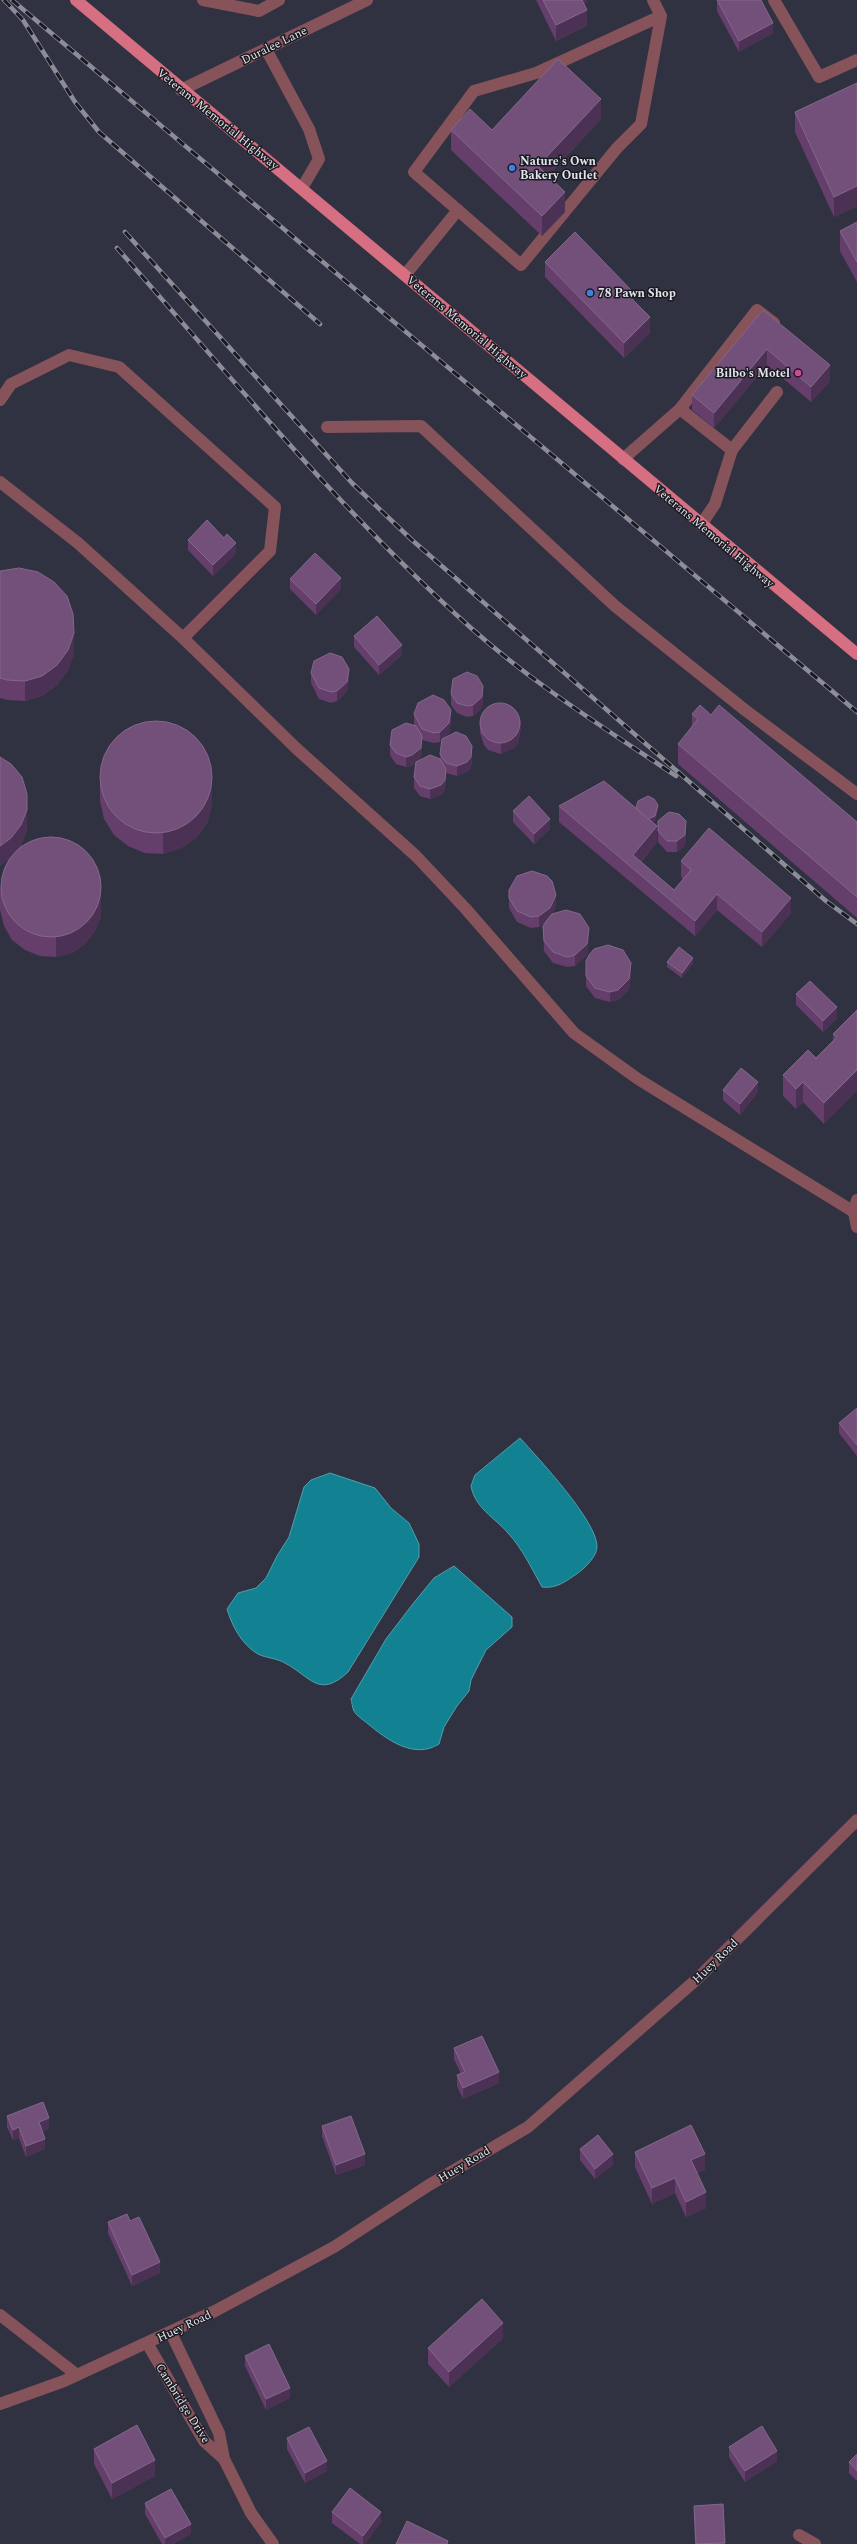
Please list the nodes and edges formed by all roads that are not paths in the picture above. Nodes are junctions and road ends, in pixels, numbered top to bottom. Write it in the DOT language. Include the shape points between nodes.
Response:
graph roads {
  1 [pos="76,0"];
  2 [pos="203,0"];
  3 [pos="279,0"];
  4 [pos="367,0"];
  5 [pos="653,0"];
  6 [pos="774,0"];
  7 [pos="353,3"];
  8 [pos="661,16"];
  9 [pos="266,49"];
  10 [pos="857,60"];
  11 [pos="181,90"];
  12 [pos="302,188"];
  13 [pos="458,210"];
  14 [pos="405,275"];
  15 [pos="781,329"];
  16 [pos="777,392"];
  17 [pos="0,400"];
  18 [pos="680,409"];
  19 [pos="327,427"];
  20 [pos="732,450"];
  21 [pos="623,459"];
  22 [pos="0,482"];
  23 [pos="701,524"];
  24 [pos="183,638"];
  25 [pos="857,654"];
  26 [pos="857,794"];
  27 [pos="857,1200"];
  28 [pos="854,1212"];
  29 [pos="857,1227"];
  30 [pos="857,1820"];
  31 [pos="0,2315"];
  32 [pos="172,2333"];
  33 [pos="147,2343"];
  34 [pos="77,2375"];
  35 [pos="0,2404"];
  36 [pos="224,2459"];
  37 [pos="798,2535"];
  38 [pos="273,2544"];
  39 [pos="815,2544"];
  1 -- 11 [label="main road, Veterans Memorial Highway"];
  2 -- 3 [label="street" via="259,11"];
  4 -- 7 [label="street, Duralee Lane"];
  5 -- 8 [label="street"];
  6 -- 10 [label="street" via="819,77"];
  7 -- 9 [label="street, Duralee Lane"];
  8 -- 13 [label="street" via="536,73 474,91 414,172"];
  8 -- 13 [label="street" via="641,124 617,148 522,265"];
  9 -- 11 [label="street, Duralee Lane"];
  9 -- 12 [label="street" via="309,129 319,159"];
  11 -- 12 [label="main road, Veterans Memorial Highway"];
  12 -- 14 [label="main road, Veterans Memorial Highway"];
  13 -- 14 [label="street"];
  14 -- 21 [label="main road, Veterans Memorial Highway"];
  15 -- 18 [label="street" via="757,310"];
  16 -- 20 [label="street"];
  17 -- 24 [label="street" via="11,384 69,355 119,366 275,507 270,552"];
  18 -- 20 [label="street"];
  18 -- 21 [label="street"];
  19 -- 26 [label="street" via="421,426 615,606 745,710"];
  20 -- 23 [label="street" via="715,504"];
  21 -- 23 [label="main road, Veterans Memorial Highway"];
  22 -- 24 [label="street" via="78,543"];
  23 -- 25 [label="main road, Veterans Memorial Highway"];
  24 -- 28 [label="street" via="297,749 416,856 574,1033 638,1079"];
  27 -- 28 [label="street"];
  28 -- 29 [label="street"];
  30 -- 32 [label="street, Huey Road" via="697,1979 528,2127 429,2185 334,2247"];
  31 -- 34 [label="street"];
  32 -- 33 [label="street, Huey Road"];
  32 -- 36 [label="street, Cambridge Drive" via="219,2433"];
  33 -- 34 [label="street, Huey Road"];
  33 -- 36 [label="street, Cambridge Drive" via="204,2441"];
  34 -- 35 [label="street, Huey Road"];
  36 -- 38 [label="street, Cambridge Drive" via="251,2513"];
  37 -- 39 [label="street"];
}
